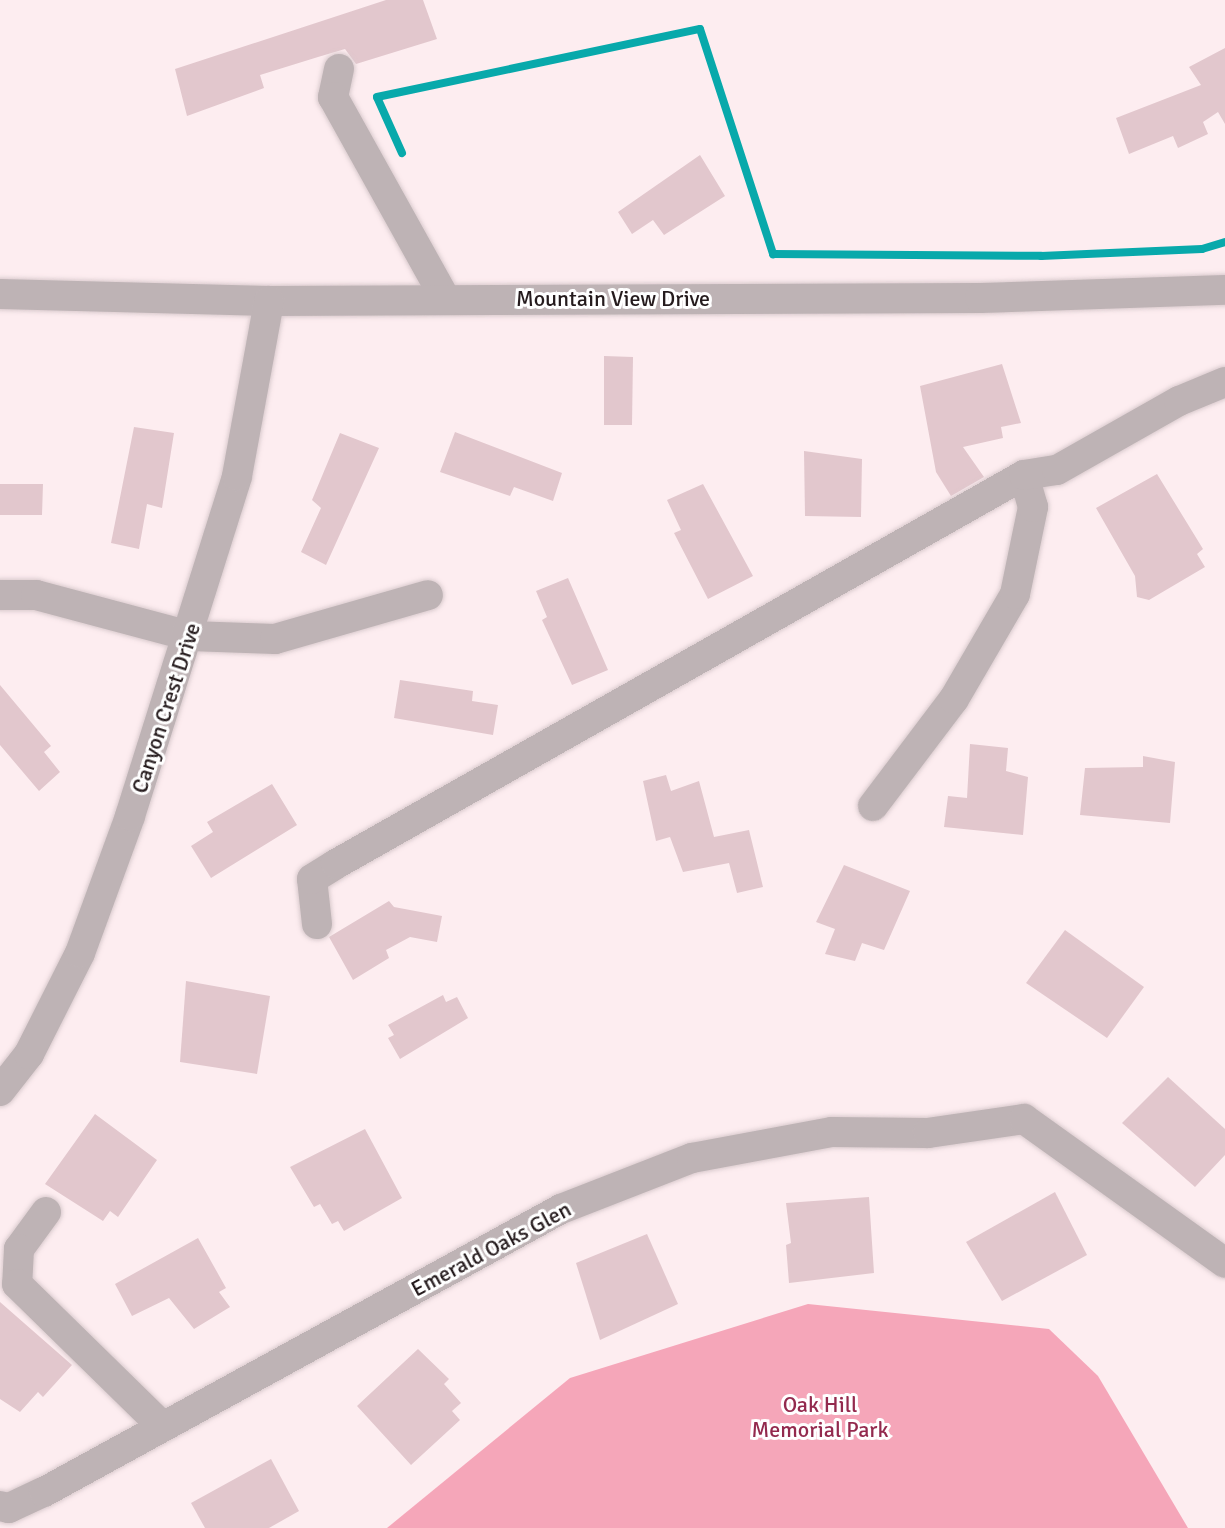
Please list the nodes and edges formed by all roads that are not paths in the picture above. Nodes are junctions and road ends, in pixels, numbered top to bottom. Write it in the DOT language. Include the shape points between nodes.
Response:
graph roads {
  1 [pos="339,69"];
  2 [pos="0,294"];
  3 [pos="1224,295"];
  4 [pos="446,300"];
  5 [pos="269,301"];
  6 [pos="1225,382"];
  7 [pos="1024,475"];
  8 [pos="0,595"];
  9 [pos="428,595"];
  10 [pos="190,636"];
  11 [pos="873,806"];
  12 [pos="317,924"];
  13 [pos="0,1091"];
  14 [pos="46,1212"];
  15 [pos="1225,1263"];
  16 [pos="163,1427"];
  17 [pos="0,1506"];
  1 -- 4 [label="street" via="333,97"];
  2 -- 5 [label="street, Mountain View Drive"];
  3 -- 4 [label="street, Mountain View Drive"];
  4 -- 5 [label="street, Mountain View Drive"];
  5 -- 10 [label="street, Canyon Crest Drive" via="237,476"];
  6 -- 7 [label="street" via="1179,401 1057,470"];
  7 -- 11 [label="street" via="1033,507 1015,594 954,699"];
  7 -- 12 [label="street" via="312,879"];
  8 -- 10 [label="street" via="36,595"];
  9 -- 10 [label="street" via="275,639"];
  10 -- 13 [label="street, Canyon Crest Drive" via="80,953 29,1054"];
  14 -- 16 [label="street" via="19,1249 17,1284"];
  15 -- 16 [label="street, Emerald Oaks Glen" via="1024,1119 928,1133 832,1132 692,1158 561,1209"];
  16 -- 17 [label="street, Emerald Oaks Glen" via="44,1492 9,1508"];
}
